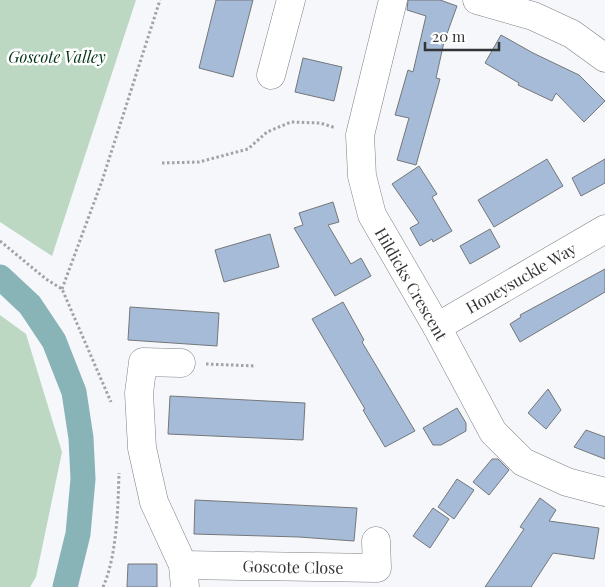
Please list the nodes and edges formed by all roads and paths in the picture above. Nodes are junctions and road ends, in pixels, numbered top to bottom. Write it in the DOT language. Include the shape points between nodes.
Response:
graph roads {
  1 [pos="160,0"];
  2 [pos="291,0"];
  3 [pos="393,0"];
  4 [pos="477,0"];
  5 [pos="605,58"];
  6 [pos="271,75"];
  7 [pos="360,135"];
  8 [pos="162,163"];
  9 [pos="605,229"];
  10 [pos="0,241"];
  11 [pos="62,289"];
  12 [pos="437,327"];
  13 [pos="181,363"];
  14 [pos="256,366"];
  15 [pos="112,408"];
  16 [pos="119,469"];
  17 [pos="605,492"];
  18 [pos="376,541"];
  19 [pos="184,576"];
  20 [pos="104,587"];
  1 -- 11 [label="path" via="102,181"];
  2 -- 6 [label="street"];
  3 -- 7 [label="street, Hildicks Crescent"];
  4 -- 5 [label="street" via="541,20 572,34"];
  7 -- 8 [label="path" via="320,123 291,122 267,132 248,149 199,162"];
  7 -- 12 [label="street, Hildicks Crescent" via="362,176 372,215"];
  9 -- 12 [label="street, Honeysuckle Way"];
  10 -- 11 [label="path"];
  11 -- 15 [label="path" via="111,399"];
  12 -- 17 [label="street, Hildicks Crescent" via="493,432 523,462 567,482"];
  13 -- 14 [label="path"];
  13 -- 19 [label="street, Goscote Close" via="143,362 140,393 142,448 154,502"];
  16 -- 20 [label="path" via="118,513"];
  18 -- 19 [label="street, Goscote Close" via="377,568"];
}
